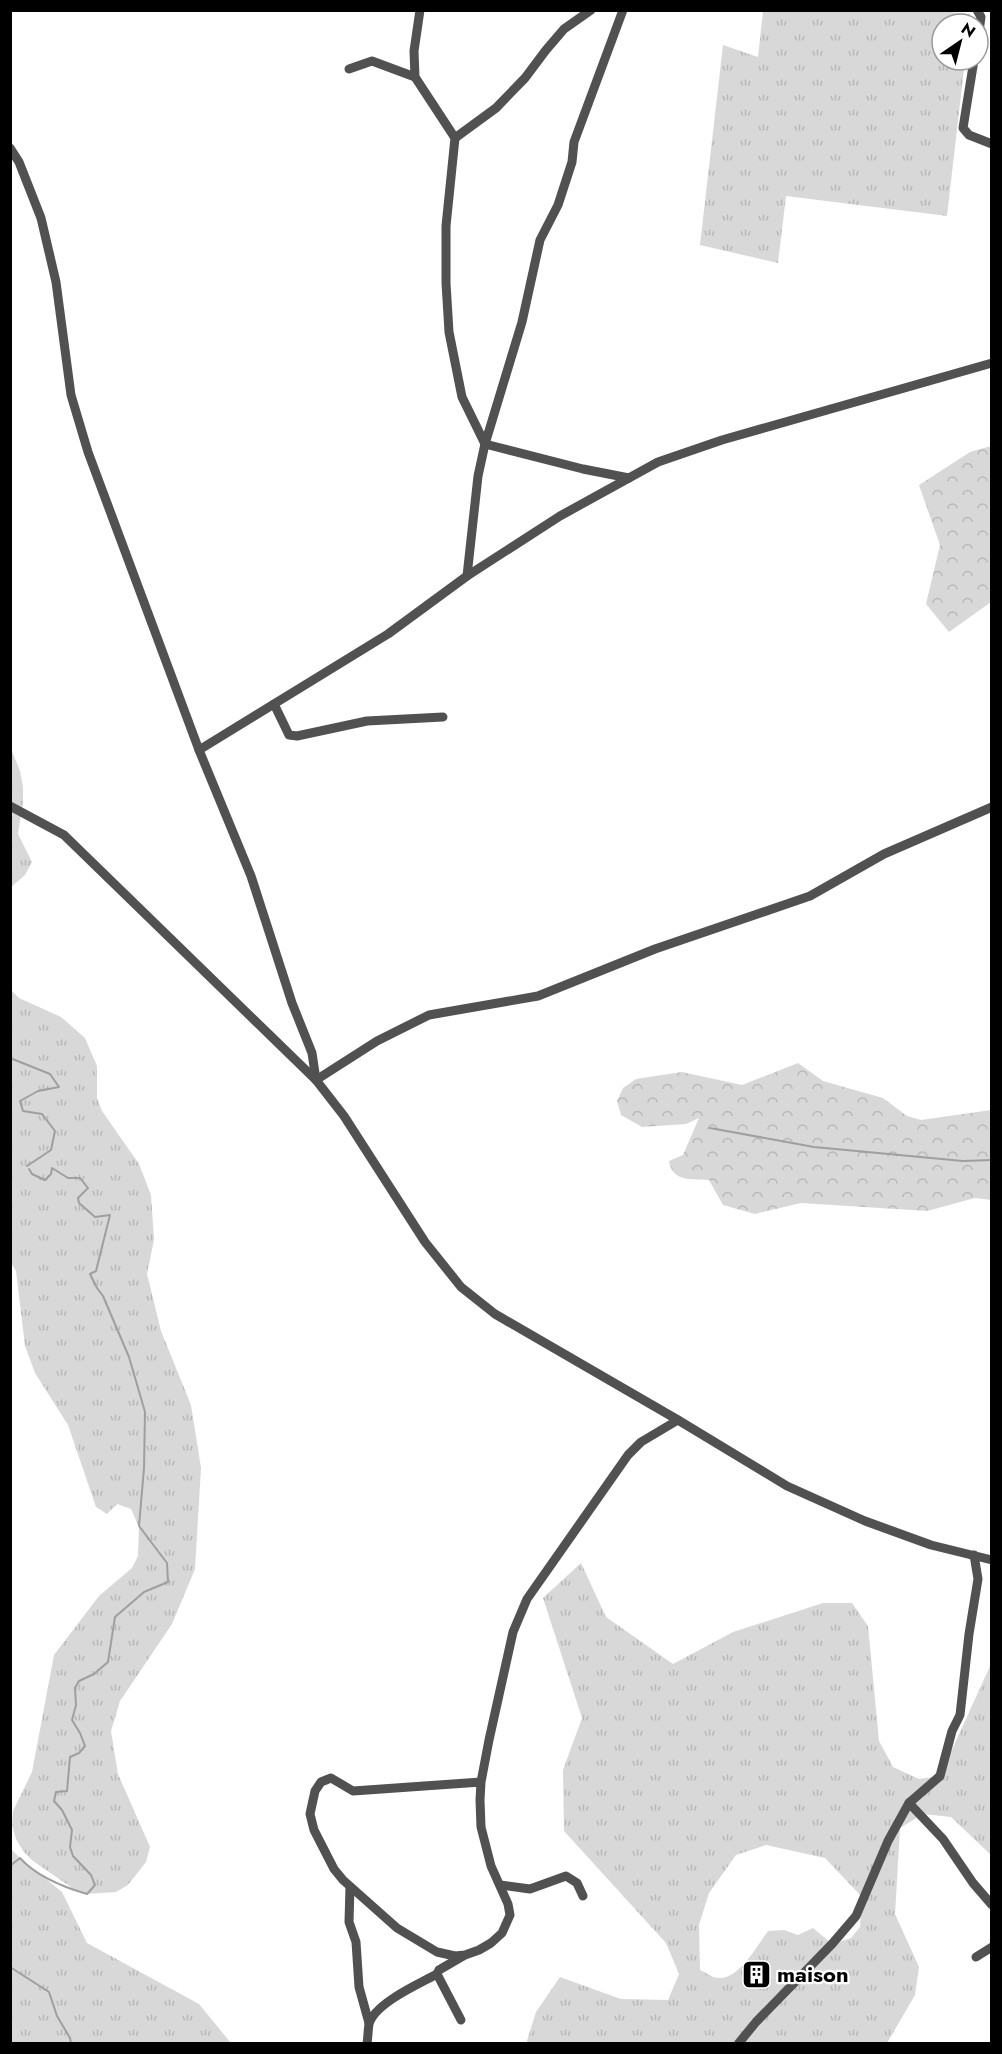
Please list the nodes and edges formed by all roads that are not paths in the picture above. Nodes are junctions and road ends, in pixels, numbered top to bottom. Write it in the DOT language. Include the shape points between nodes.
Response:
graph roads {
  1 [pos="420,10"];
  2 [pos="591,10"];
  3 [pos="623,10"];
  4 [pos="349,69"];
  5 [pos="973,72"];
  6 [pos="415,77"];
  7 [pos="455,138"];
  8 [pos="992,144"];
  9 [pos="10,148"];
  10 [pos="992,363"];
  11 [pos="485,444"];
  12 [pos="629,478"];
  13 [pos="467,576"];
  14 [pos="274,704"];
  15 [pos="443,717"];
  16 [pos="199,750"];
  17 [pos="10,806"];
  18 [pos="992,807"];
  19 [pos="316,1080"];
  20 [pos="678,1420"];
  21 [pos="974,1555"];
  22 [pos="992,1560"];
  23 [pos="481,1782"];
  24 [pos="909,1803"];
  25 [pos="500,1885"];
  26 [pos="350,1887"];
  27 [pos="583,1896"];
  28 [pos="992,1905"];
  29 [pos="992,1947"];
  30 [pos="465,1955"];
  31 [pos="976,1957"];
  32 [pos="437,1974"];
  33 [pos="461,2020"];
  34 [pos="369,2023"];
  35 [pos="368,2043"];
  36 [pos="738,2043"];
  1 -- 6 [label="street"];
  2 -- 7 [label="street" via="564,29 496,108"];
  3 -- 11 [label="street" via="574,142 558,205 540,240 522,322"];
  4 -- 6 [label="street" via="372,61"];
  5 -- 8 [label="street" via="963,128 969,135"];
  6 -- 7 [label="street"];
  7 -- 11 [label="street" via="446,226 449,332 462,397"];
  9 -- 16 [label="street" via="41,218 56,282 71,395 88,452"];
  10 -- 12 [label="street" via="722,440 658,462"];
  11 -- 12 [label="street"];
  11 -- 13 [label="street"];
  12 -- 13 [label="street" via="560,516"];
  13 -- 14 [label="street" via="388,634"];
  14 -- 15 [label="street" via="289,735 297,736 367,721"];
  14 -- 16 [label="street"];
  16 -- 19 [label="street" via="251,876 312,1053"];
  17 -- 19 [label="street" via="64,835"];
  18 -- 19 [label="street" via="884,854 810,896 655,949 538,996 429,1015 377,1041"];
  19 -- 20 [label="street" via="344,1116 425,1242 461,1287 495,1314"];
  20 -- 21 [label="street" via="797,1491 865,1521"];
  20 -- 23 [label="street" via="641,1442 628,1455 527,1599 513,1632"];
  21 -- 22 [label="street"];
  21 -- 24 [label="street" via="978,1580 960,1715 940,1776"];
  23 -- 25 [label="street" via="481,1827"];
  23 -- 26 [label="street" via="353,1791 331,1778 321,1782 310,1814 314,1830 334,1869"];
  24 -- 28 [label="street" via="943,1839"];
  24 -- 36 [label="street" via="856,1916"];
  25 -- 27 [label="street" via="530,1889 566,1876 577,1883"];
  25 -- 30 [label="street" via="510,1915 507,1924 491,1943"];
  26 -- 30 [label="street" via="418,1942 437,1952"];
  26 -- 34 [label="street" via="349,1922"];
  29 -- 31 [label="street"];
  30 -- 32 [label="street"];
  32 -- 33 [label="street"];
  32 -- 34 [label="street" via="385,2005"];
  34 -- 35 [label="street"];
}
